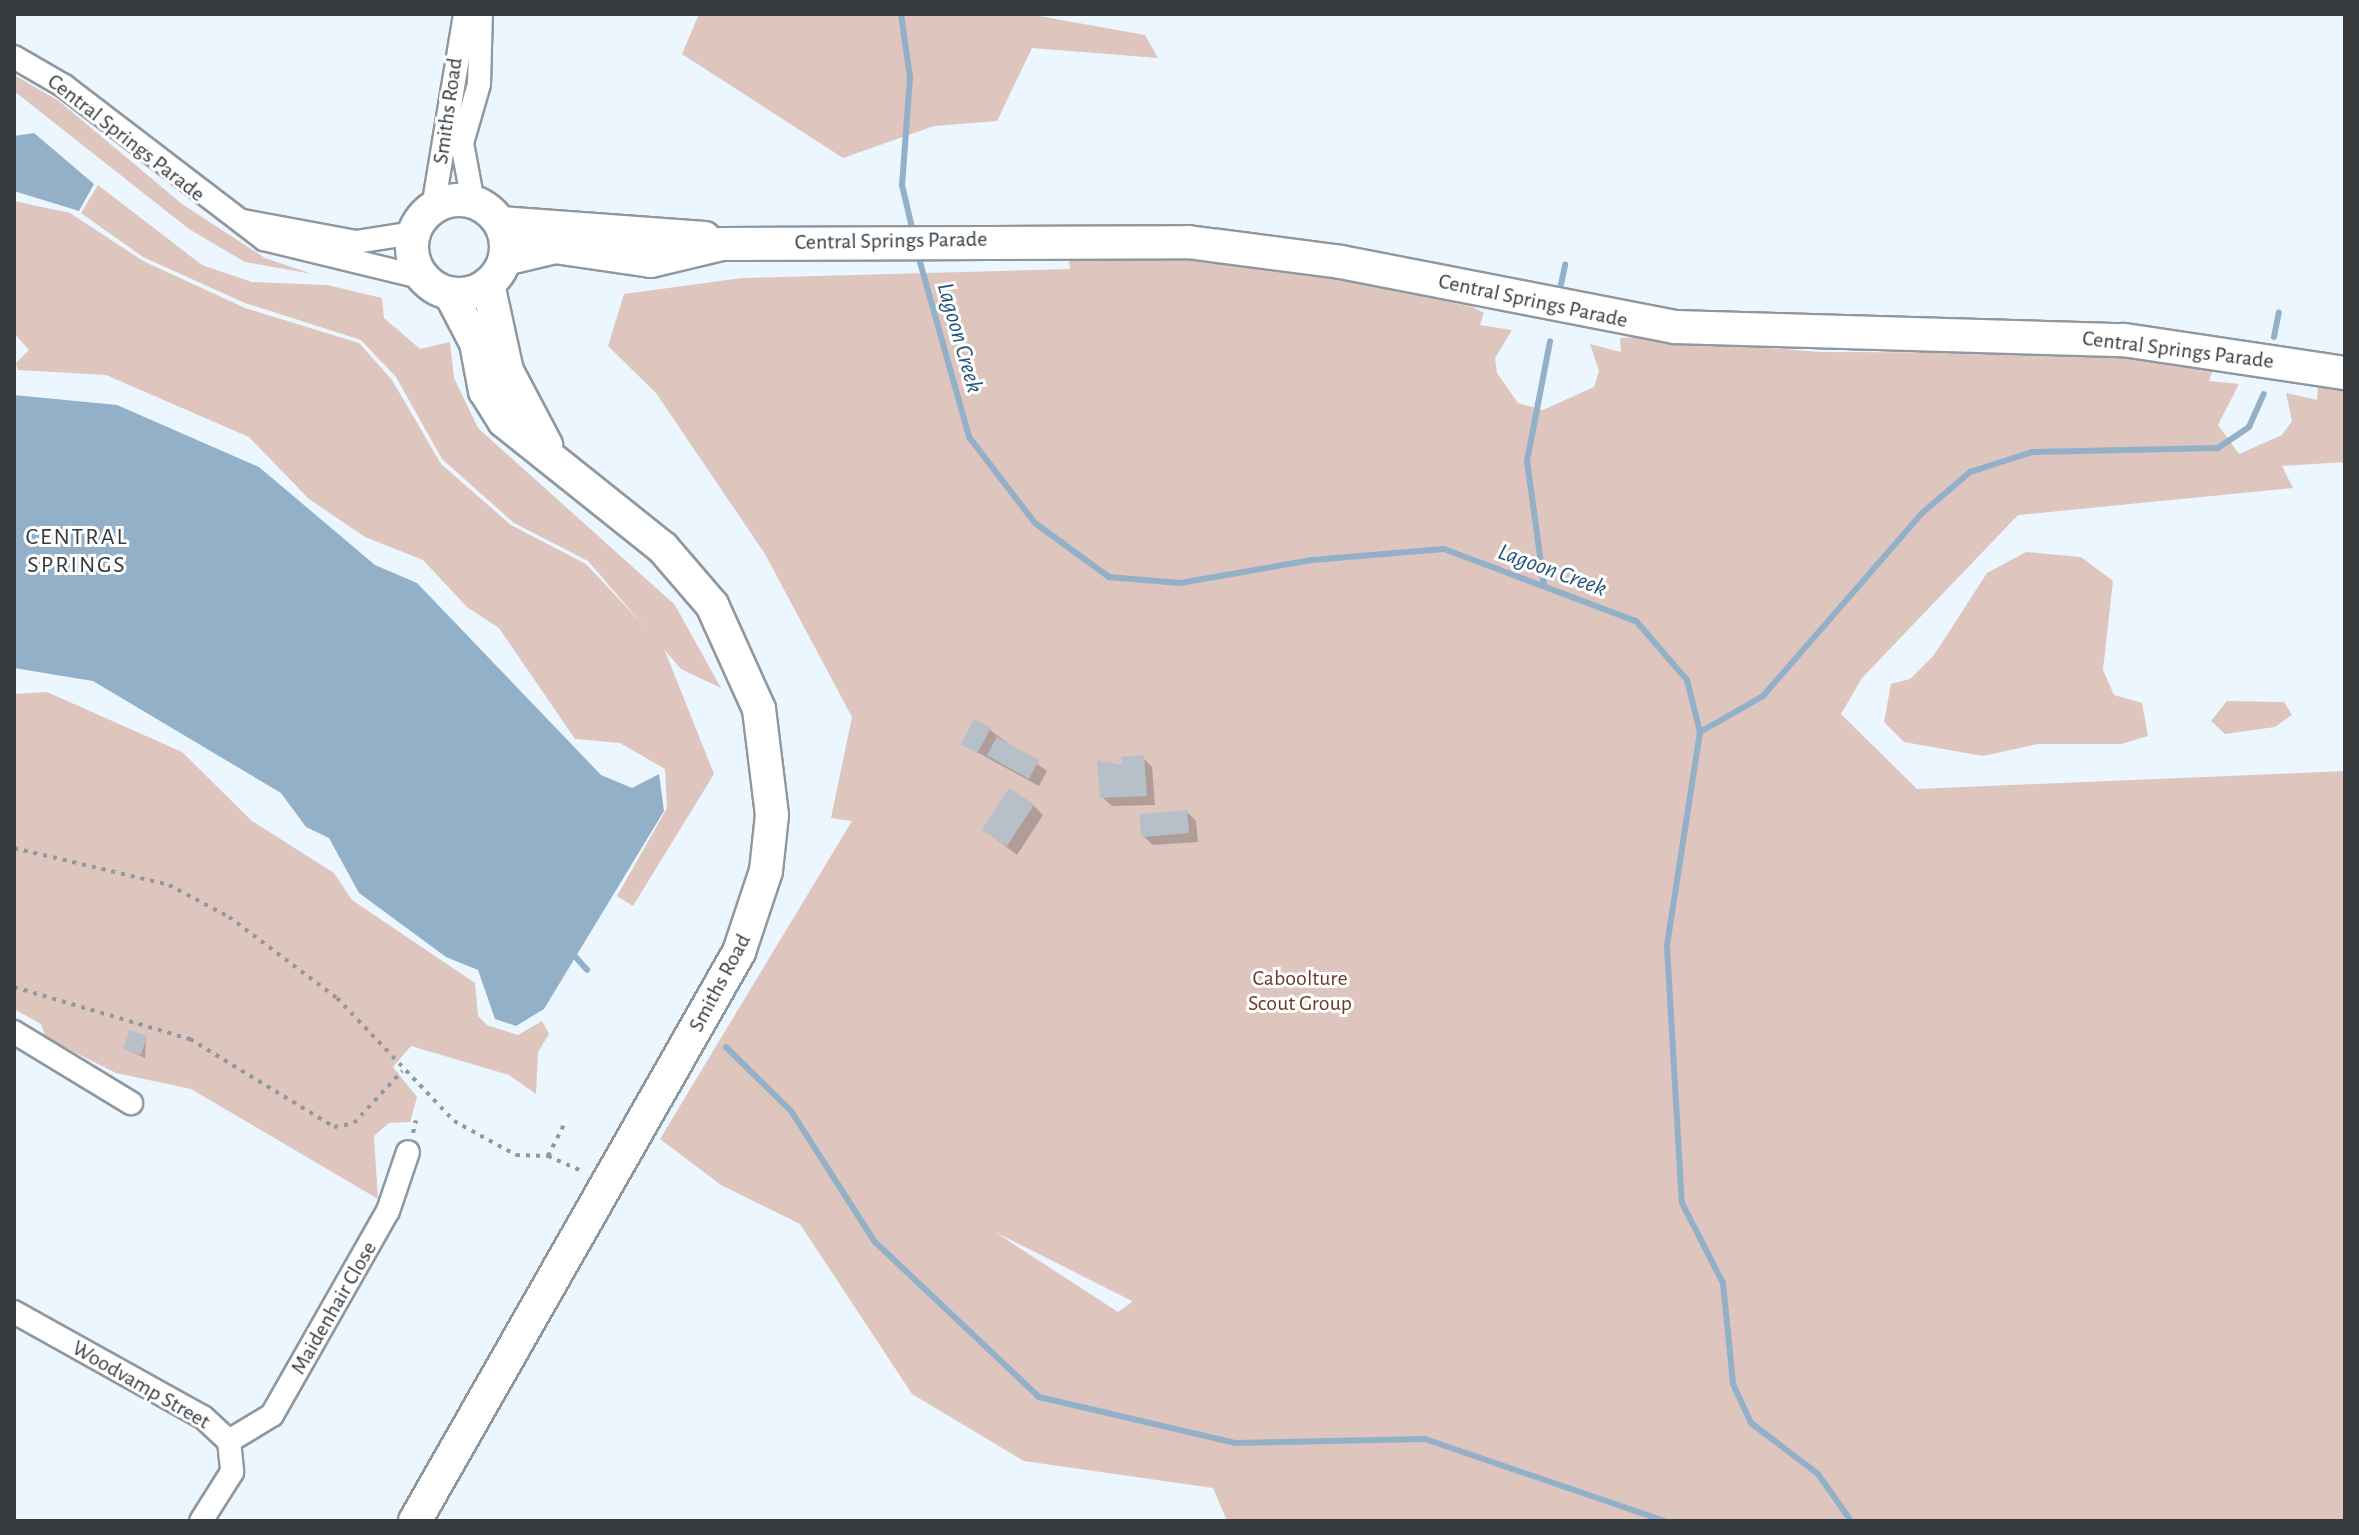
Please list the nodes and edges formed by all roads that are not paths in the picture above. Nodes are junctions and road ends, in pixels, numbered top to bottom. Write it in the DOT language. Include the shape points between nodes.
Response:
graph roads {
  1 [pos="465,14"];
  2 [pos="481,14"];
  3 [pos="14,57"];
  4 [pos="473,202"];
  5 [pos="423,220"];
  6 [pos="238,221"];
  7 [pos="500,223"];
  8 [pos="722,244"];
  9 [pos="497,271"];
  10 [pos="437,286"];
  11 [pos="2345,373"];
  12 [pos="552,458"];
  13 [pos="14,1032"];
  14 [pos="131,1103"];
  15 [pos="408,1152"];
  16 [pos="17,1321"];
  17 [pos="229,1441"];
  18 [pos="201,1521"];
  19 [pos="415,1521"];
  1 -- 5 [label="street, Smiths Road"];
  2 -- 4 [label="street, Smiths Road" via="479,84 462,143"];
  3 -- 6 [label="street, Central Springs Parade" via="64,86"];
  4 -- 5 [label="street"];
  4 -- 7 [label="street"];
  5 -- 6 [label="street, Central Springs Parade" via="356,242"];
  5 -- 10 [label="street, Smiths Road"];
  6 -- 10 [label="street, Central Springs Parade" via="286,247"];
  7 -- 8 [label="street, Central Springs Parade"];
  7 -- 9 [label="street, Smiths Road"];
  8 -- 9 [label="street, Central Springs Parade" via="651,261 555,247"];
  8 -- 11 [label="street, Central Springs Parade" via="1127,238 1291,253 1675,327 2124,340"];
  9 -- 10 [label="street, Central Springs Parade"];
  9 -- 12 [label="street, Smiths Road" via="507,371"];
  10 -- 12 [label="street, Smiths Road" via="471,330 489,401"];
  12 -- 19 [label="street, Smiths Road" via="663,548 727,630 765,734 770,844 750,927 720,987"];
  13 -- 14 [label="street"];
  15 -- 17 [label="street, Maidenhair Close" via="388,1211 272,1415"];
  16 -- 17 [label="street, Woodvamp Street" via="203,1417"];
  17 -- 18 [label="street, Woodvamp Street" via="232,1472"];
}
